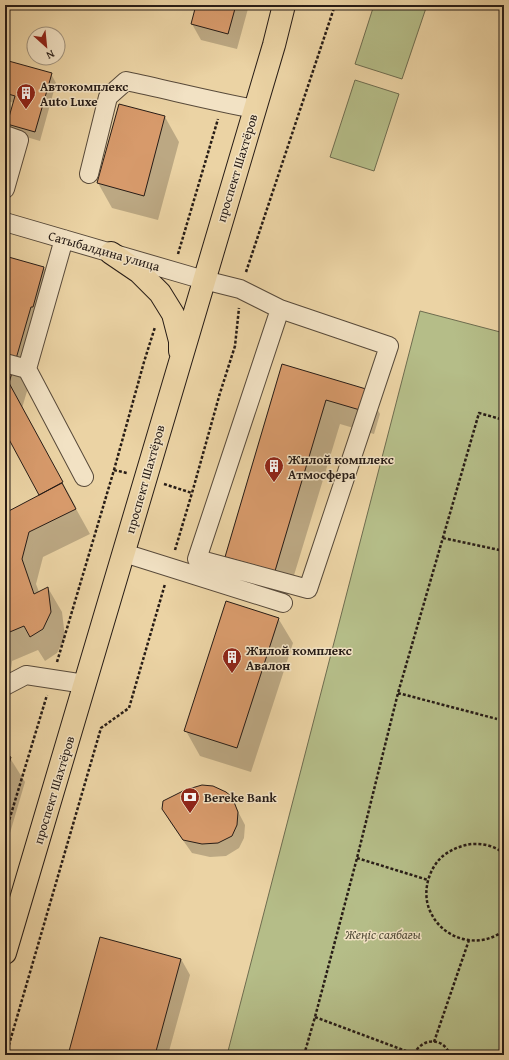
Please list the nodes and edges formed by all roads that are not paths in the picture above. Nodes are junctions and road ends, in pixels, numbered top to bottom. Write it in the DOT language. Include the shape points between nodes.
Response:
graph roads {
  1 [pos="284,5"];
  2 [pos="255,109"];
  3 [pos="5,136"];
  4 [pos="89,174"];
  5 [pos="5,189"];
  6 [pos="5,222"];
  7 [pos="64,239"];
  8 [pos="111,253"];
  9 [pos="204,280"];
  10 [pos="280,309"];
  11 [pos="180,362"];
  12 [pos="5,363"];
  13 [pos="27,369"];
  14 [pos="84,477"];
  15 [pos="124,553"];
  16 [pos="283,603"];
  17 [pos="85,684"];
  18 [pos="5,686"];
  19 [pos="5,953"];
  1 -- 2 [label="main road, проспект Шахтёров"];
  2 -- 4 [label="street" via="126,81 108,97"];
  2 -- 9 [label="main road, проспект Шахтёров"];
  3 -- 5 [label="street" via="19,140"];
  6 -- 7 [label="street, Сатыбалдина улица"];
  7 -- 8 [label="street, Сатыбалдина улица"];
  7 -- 13 [label="street"];
  8 -- 9 [label="street, Сатыбалдина улица"];
  8 -- 11 [label="main road" via="139,272 160,293 174,314 180,341"];
  9 -- 10 [label="street, Сатыбалдина улица" via="240,289"];
  9 -- 11 [label="main road, проспект Шахтёров"];
  10 -- 10 [label="street, Сатыбалдина улица" via="197,559 308,589 389,346"];
  11 -- 15 [label="main road, проспект Шахтёров"];
  12 -- 13 [label="street"];
  13 -- 14 [label="street"];
  15 -- 16 [label="street"];
  15 -- 17 [label="main road, проспект Шахтёров"];
  17 -- 18 [label="street" via="26,675"];
  17 -- 19 [label="main road, проспект Шахтёров"];
}
